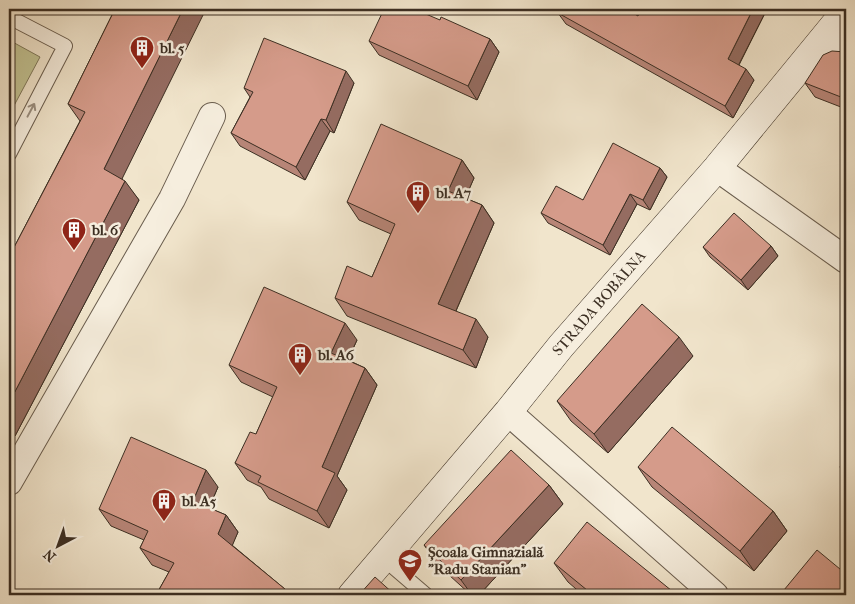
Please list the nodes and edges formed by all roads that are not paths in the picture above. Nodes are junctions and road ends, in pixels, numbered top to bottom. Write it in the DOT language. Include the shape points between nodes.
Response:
graph roads {
  1 [pos="846,11"];
  2 [pos="9,17"];
  3 [pos="834,42"];
  4 [pos="212,116"];
  5 [pos="9,154"];
  6 [pos="717,168"];
  7 [pos="846,260"];
  8 [pos="508,412"];
  9 [pos="11,473"];
  10 [pos="384,558"];
  11 [pos="352,595"];
  12 [pos="426,595"];
  13 [pos="715,595"];
  1 -- 3 [label="main road, STRADA BOBÂLNA"];
  5 -- 2 [label="lane, one-way" via="65,46"];
  3 -- 6 [label="main road, STRADA BOBÂLNA"];
  4 -- 9 [label="street" via="172,199"];
  6 -- 7 [label="street"];
  6 -- 8 [label="main road, STRADA BOBÂLNA" via="561,346"];
  8 -- 10 [label="main road, STRADA BOBÂLNA"];
  8 -- 13 [label="street"];
  10 -- 11 [label="main road, STRADA BOBÂLNA"];
  10 -- 12 [label="lane"];
}
